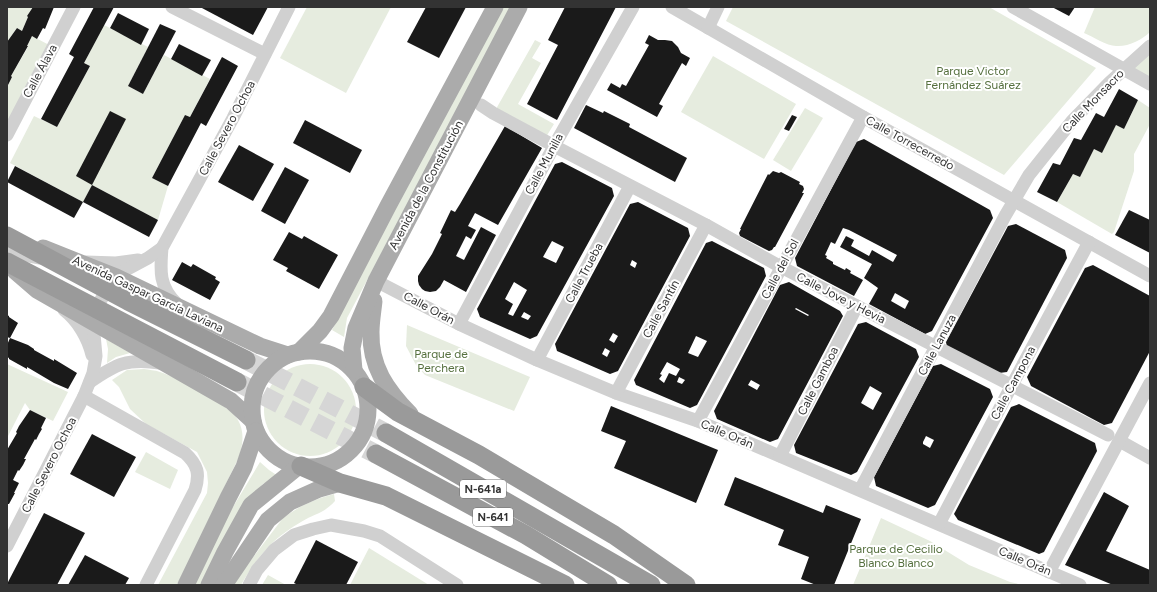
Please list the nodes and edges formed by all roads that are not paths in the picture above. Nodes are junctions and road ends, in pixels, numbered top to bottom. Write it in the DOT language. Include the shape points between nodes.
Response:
graph roads {
  1 [pos="74,7"];
  2 [pos="172,7"];
  3 [pos="290,7"];
  4 [pos="495,7"];
  5 [pos="519,7"];
  6 [pos="633,7"];
  7 [pos="672,7"];
  8 [pos="718,7"];
  9 [pos="1013,7"];
  10 [pos="708,28"];
  11 [pos="1150,46"];
  12 [pos="265,54"];
  13 [pos="1124,69"];
  14 [pos="1150,84"];
  15 [pos="481,105"];
  16 [pos="863,116"];
  17 [pos="7,135"];
  18 [pos="550,144"];
  19 [pos="630,186"];
  20 [pos="1014,200"];
  21 [pos="706,225"];
  22 [pos="7,234"];
  23 [pos="1089,242"];
  24 [pos="7,248"];
  25 [pos="162,248"];
  26 [pos="148,258"];
  27 [pos="50,259"];
  28 [pos="75,260"];
  29 [pos="7,263"];
  30 [pos="781,267"];
  31 [pos="1150,276"];
  32 [pos="376,280"];
  33 [pos="111,284"];
  34 [pos="37,290"];
  35 [pos="857,306"];
  36 [pos="182,309"];
  37 [pos="95,316"];
  38 [pos="459,324"];
  39 [pos="936,347"];
  40 [pos="294,353"];
  41 [pos="246,360"];
  42 [pos="537,360"];
  43 [pos="95,364"];
  44 [pos="167,365"];
  45 [pos="354,370"];
  46 [pos="90,382"];
  47 [pos="237,382"];
  48 [pos="1150,383"];
  49 [pos="1012,385"];
  50 [pos="364,387"];
  51 [pos="616,393"];
  52 [pos="84,396"];
  53 [pos="698,421"];
  54 [pos="419,423"];
  55 [pos="254,426"];
  56 [pos="386,433"];
  57 [pos="1108,435"];
  58 [pos="1125,444"];
  59 [pos="376,454"];
  60 [pos="780,456"];
  61 [pos="1150,458"];
  62 [pos="300,466"];
  63 [pos="340,483"];
  64 [pos="860,490"];
  65 [pos="939,524"];
  66 [pos="7,546"];
  67 [pos="1049,572"];
  68 [pos="146,585"];
  69 [pos="186,585"];
  70 [pos="209,585"];
  71 [pos="224,585"];
  72 [pos="249,585"];
  73 [pos="457,585"];
  74 [pos="565,585"];
  75 [pos="608,585"];
  76 [pos="651,585"];
  77 [pos="686,585"];
  78 [pos="1080,585"];
  1 -- 17 [label="street, Calle Álava"];
  2 -- 12 [label="street"];
  3 -- 12 [label="street, Calle Severo Ochoa"];
  4 -- 40 [label="main road, Avenida de la Constitución" via="331,316 320,331"];
  5 -- 32 [label="main road, Avenida de la Constitución"];
  6 -- 18 [label="street, Calle Munilla"];
  7 -- 10 [label="street, Calle Torrecerredo"];
  8 -- 10 [label="street"];
  9 -- 13 [label="street"];
  10 -- 16 [label="street, Calle Torrecerredo"];
  11 -- 13 [label="street, Calle Monsacro"];
  12 -- 25 [label="street, Calle Severo Ochoa"];
  13 -- 14 [label="street"];
  13 -- 20 [label="street, Calle Monsacro" via="1072,120 1029,175"];
  15 -- 18 [label="street, Calle Jove y Hevia"];
  16 -- 20 [label="street, Calle Torrecerredo"];
  16 -- 30 [label="street, Calle del Sol"];
  18 -- 19 [label="street, Calle Jove y Hevia"];
  18 -- 38 [label="street, Calle Munilla"];
  19 -- 21 [label="street, Calle Jove y Hevia"];
  19 -- 42 [label="street, Calle Trueba"];
  20 -- 23 [label="street, Calle Torrecerredo"];
  20 -- 39 [label="street, Calle Lanuza"];
  21 -- 30 [label="street, Calle Jove y Hevia"];
  21 -- 51 [label="street, Calle Santín"];
  22 -- 27 [label="highway, Avenida Gaspar García Laviana"];
  22 -- 28 [label="main road, Avenida Gaspar García Laviana"];
  23 -- 31 [label="street, Calle Torrecerredo"];
  23 -- 49 [label="street, Calle Campona"];
  24 -- 27 [label="street, Avenida Gaspar García Laviana" via="19,254"];
  25 -- 26 [label="street, Calle Severo Ochoa"];
  25 -- 36 [label="street, Calle Severo Ochoa" via="161,271 164,288"];
  26 -- 28 [label="street, Calle Severo Ochoa" via="116,263"];
  26 -- 33 [label="street, Calle Severo Ochoa" via="126,270"];
  27 -- 33 [label="highway, Avenida Gaspar García Laviana"];
  28 -- 33 [label="main road, Avenida Gaspar García Laviana"];
  29 -- 34 [label="main road"];
  29 -- 37 [label="highway"];
  30 -- 35 [label="street, Calle Jove y Hevia"];
  30 -- 53 [label="street, Calle del Sol"];
  32 -- 38 [label="street, Calle Orán"];
  32 -- 45 [label="main road, Avenida de la Constitución" via="356,328 352,348"];
  32 -- 54 [label="main road" via="370,332 377,369 396,400"];
  33 -- 36 [label="main road, Avenida Gaspar García Laviana"];
  33 -- 37 [label="street, Calle Severo Ochoa"];
  33 -- 41 [label="highway, Avenida Gaspar García Laviana"];
  34 -- 37 [label="main road"];
  34 -- 43 [label="street" via="72,317 88,342"];
  35 -- 39 [label="street, Calle Jove y Hevia"];
  35 -- 60 [label="street, Calle Gamboa"];
  36 -- 40 [label="main road, Avenida Gaspar García Laviana" via="260,346"];
  37 -- 43 [label="street, Calle Severo Ochoa"];
  37 -- 44 [label="main road"];
  37 -- 47 [label="highway"];
  38 -- 42 [label="street, Calle Orán"];
  39 -- 49 [label="street, Calle Jove y Hevia"];
  39 -- 64 [label="street, Calle Lanuza"];
  40 -- 45 [label="main road" via="316,351 334,355"];
  40 -- 55 [label="main road" via="274,363 260,378 252,409"];
  42 -- 51 [label="street, Calle Orán"];
  43 -- 46 [label="street, Calle Severo Ochoa"];
  44 -- 46 [label="street" via="146,361 128,362 116,366"];
  44 -- 55 [label="main road" via="230,401"];
  45 -- 50 [label="main road"];
  46 -- 52 [label="street, Calle Severo Ochoa"];
  48 -- 67 [label="street"];
  49 -- 57 [label="street, Calle Jove y Hevia"];
  49 -- 65 [label="street, Calle Campona"];
  50 -- 54 [label="highway" via="398,412"];
  50 -- 62 [label="main road" via="368,402 367,422 359,441 344,456 331,463"];
  51 -- 53 [label="street, Calle Orán"];
  52 -- 66 [label="street, Calle Severo Ochoa"];
  52 -- 68 [label="street" via="185,453 196,467 198,479 195,490"];
  53 -- 60 [label="street, Calle Orán"];
  54 -- 77 [label="highway" via="479,455 614,535"];
  55 -- 62 [label="main road" via="272,453 286,462"];
  55 -- 69 [label="main road" via="244,467"];
  56 -- 76 [label="highway, N-641a"];
  58 -- 61 [label="street"];
  59 -- 75 [label="highway, N-641" via="526,535"];
  60 -- 64 [label="street, Calle Orán"];
  62 -- 63 [label="highway"];
  62 -- 70 [label="main road" via="252,505"];
  63 -- 71 [label="main road" via="290,502 268,520"];
  63 -- 74 [label="highway" via="386,496"];
  64 -- 65 [label="street, Calle Orán"];
  65 -- 67 [label="street, Calle Orán"];
  67 -- 78 [label="street, Calle Orán"];
  72 -- 73 [label="street" via="257,570 274,550 294,535 331,525 380,536"];
}
